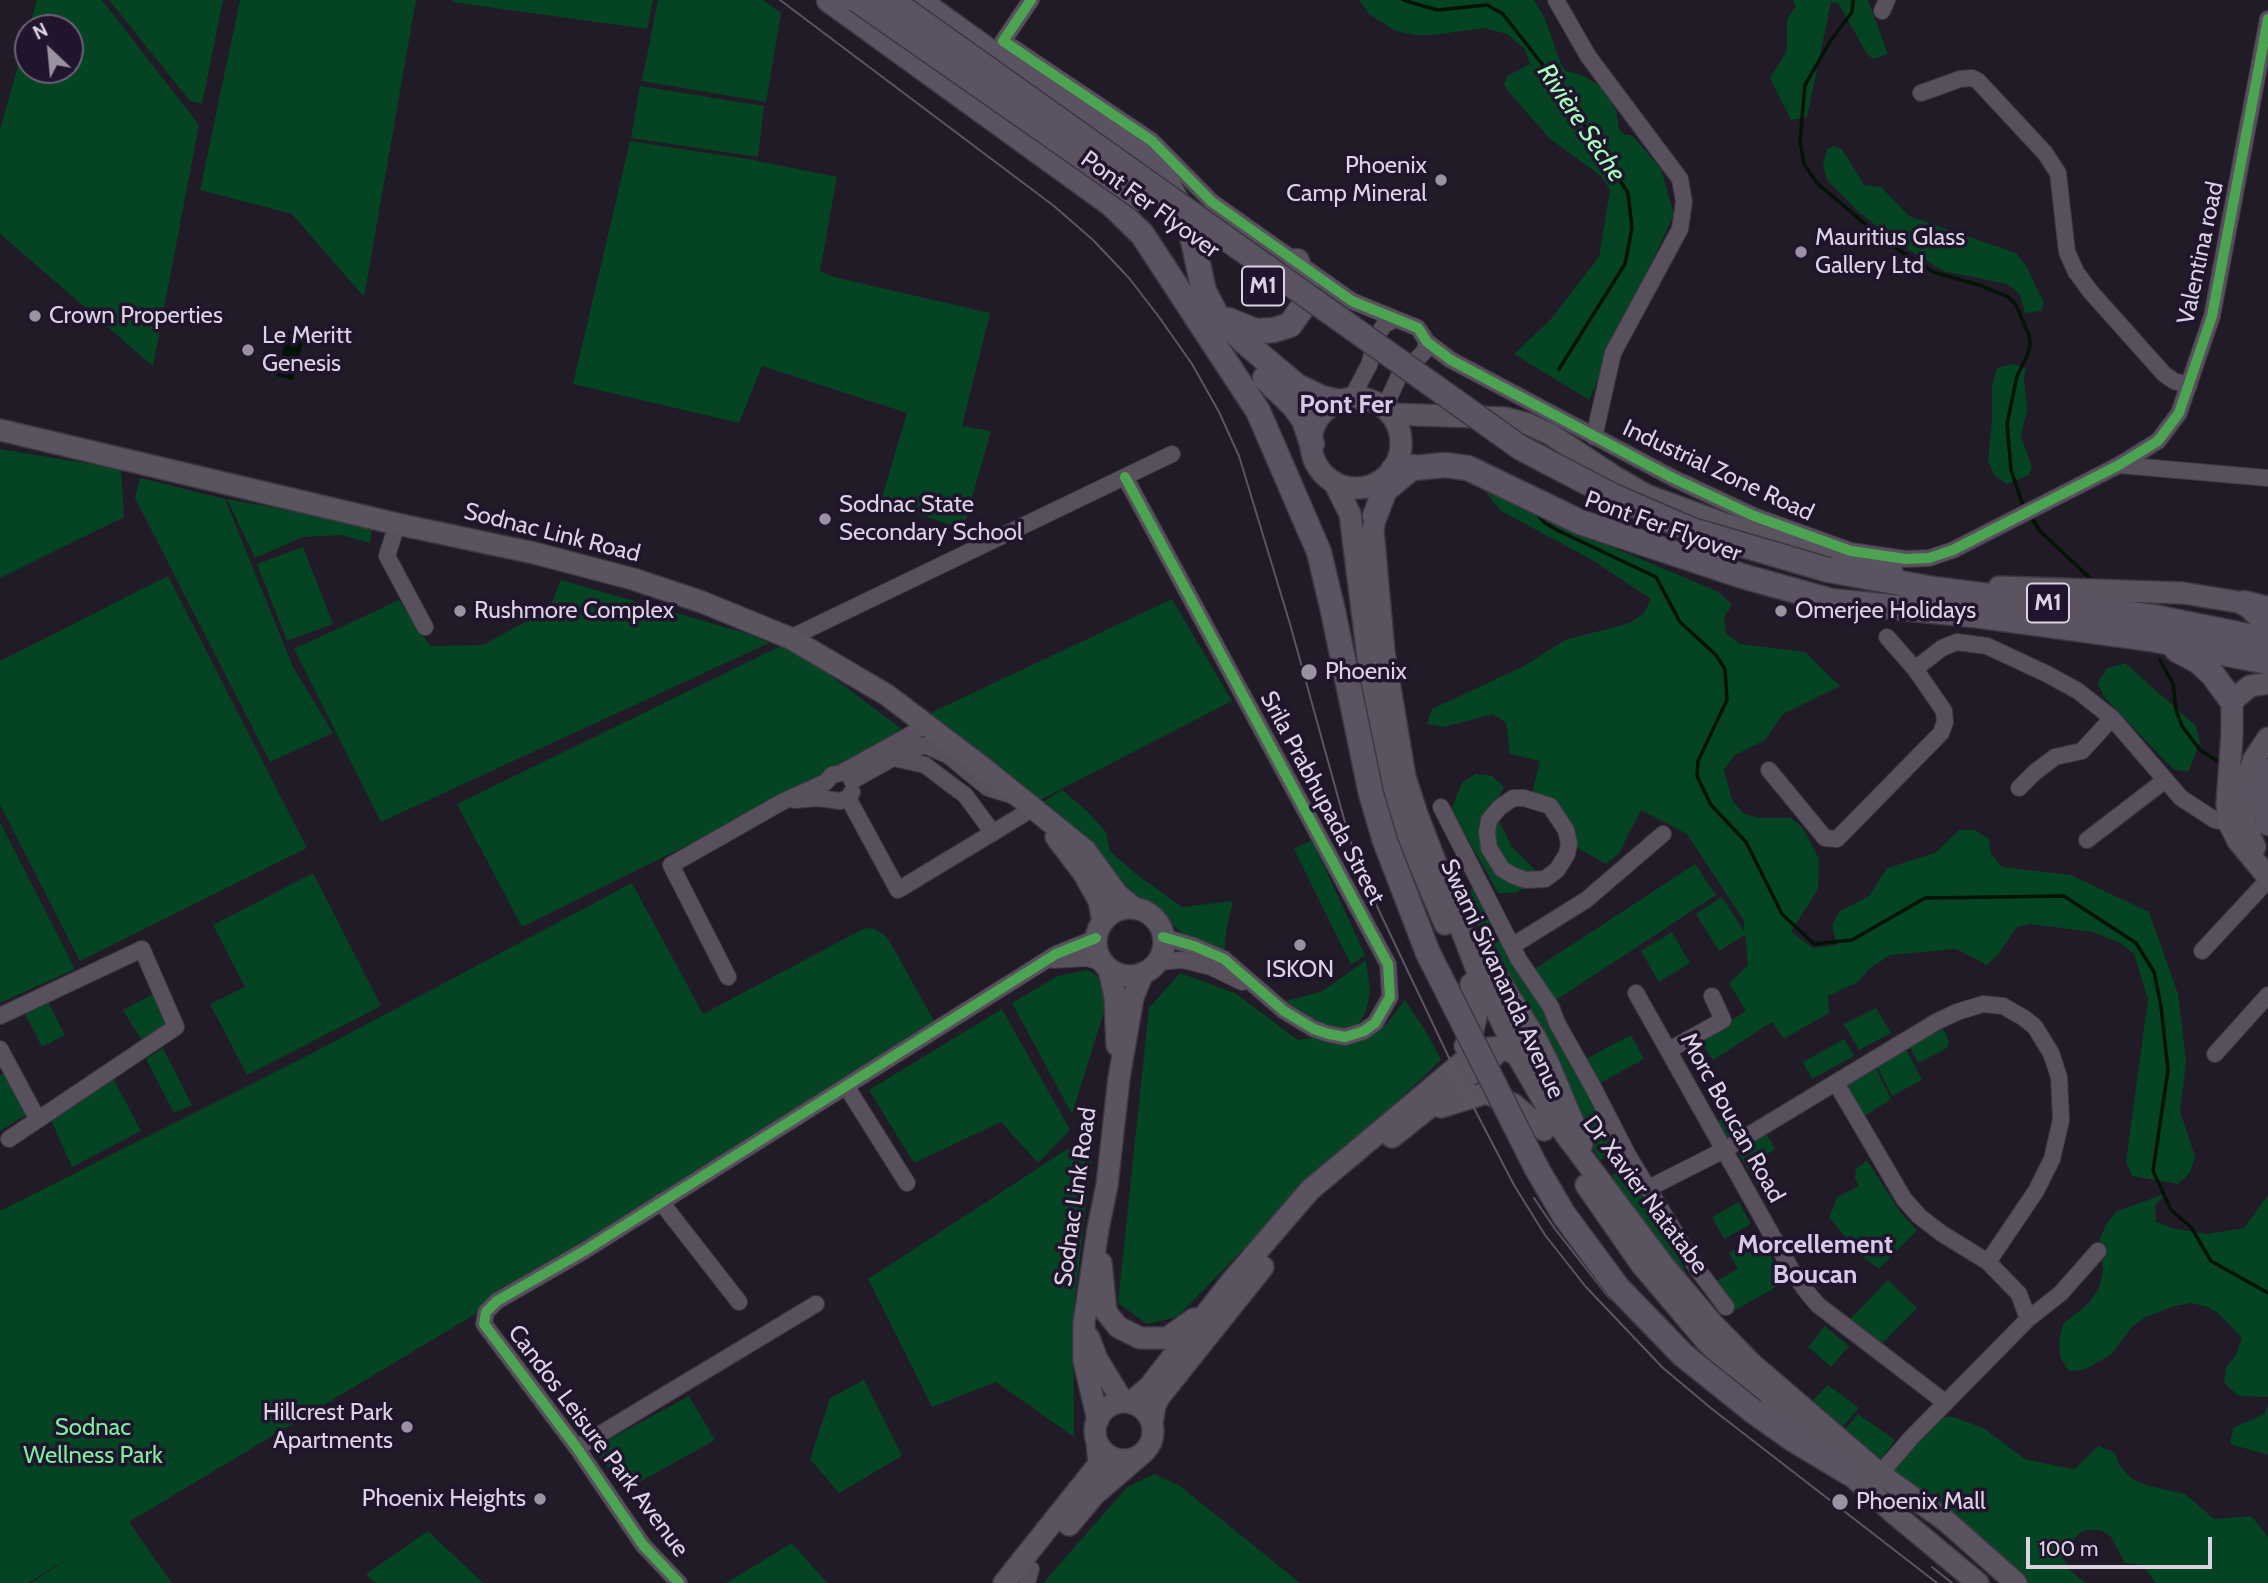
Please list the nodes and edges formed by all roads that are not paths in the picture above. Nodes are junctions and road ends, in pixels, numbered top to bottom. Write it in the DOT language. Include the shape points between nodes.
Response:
graph roads {
  1 [pos="829,0"];
  2 [pos="857,0"];
  3 [pos="891,0"];
  4 [pos="918,0"];
  5 [pos="1031,0"];
  6 [pos="1556,0"];
  7 [pos="2268,19"];
  8 [pos="1921,93"];
  9 [pos="1297,261"];
  10 [pos="1171,278"];
  11 [pos="1352,301"];
  12 [pos="1217,316"];
  13 [pos="1395,319"];
  14 [pos="1377,336"];
  15 [pos="1427,342"];
  16 [pos="1420,357"];
  17 [pos="1451,360"];
  18 [pos="2189,385"];
  19 [pos="1345,400"];
  20 [pos="1388,411"];
  21 [pos="0,430"];
  22 [pos="1594,437"];
  23 [pos="1312,444"];
  24 [pos="1172,454"];
  25 [pos="2119,465"];
  26 [pos="1396,472"];
  27 [pos="1125,477"];
  28 [pos="2268,478"];
  29 [pos="1334,482"];
  30 [pos="1375,516"];
  31 [pos="397,524"];
  32 [pos="1825,577"];
  33 [pos="1991,587"];
  34 [pos="1934,589"];
  35 [pos="2256,606"];
  36 [pos="1983,616"];
  37 [pos="2268,626"];
  38 [pos="425,627"];
  39 [pos="1887,637"];
  40 [pos="790,638"];
  41 [pos="2151,639"];
  42 [pos="2268,640"];
  43 [pos="2268,662"];
  44 [pos="1914,669"];
  45 [pos="2268,683"];
  46 [pos="2232,701"];
  47 [pos="2112,718"];
  48 [pos="925,724"];
  49 [pos="2268,738"];
  50 [pos="917,748"];
  51 [pos="893,758"];
  52 [pos="1769,770"];
  53 [pos="2268,771"];
  54 [pos="846,777"];
  55 [pos="2164,781"];
  56 [pos="826,782"];
  57 [pos="2019,789"];
  58 [pos="848,798"];
  59 [pos="831,799"];
  60 [pos="782,802"];
  61 [pos="1030,807"];
  62 [pos="1441,807"];
  63 [pos="1417,814"];
  64 [pos="2229,823"];
  65 [pos="2268,823"];
  66 [pos="993,833"];
  67 [pos="1663,834"];
  68 [pos="2087,840"];
  69 [pos="1494,859"];
  70 [pos="2268,864"];
  71 [pos="1476,874"];
  72 [pos="2268,878"];
  73 [pos="1134,908"];
  74 [pos="1099,930"];
  75 [pos="1163,937"];
  76 [pos="1512,946"];
  77 [pos="2202,951"];
  78 [pos="1044,962"];
  79 [pos="1106,966"];
  80 [pos="1150,967"];
  81 [pos="728,977"];
  82 [pos="1471,984"];
  83 [pos="1256,989"];
  84 [pos="1636,993"];
  85 [pos="2268,995"];
  86 [pos="1712,996"];
  87 [pos="0,1016"];
  88 [pos="1502,1036"];
  89 [pos="0,1049"];
  90 [pos="1669,1050"];
  91 [pos="2215,1054"];
  92 [pos="1119,1078"];
  93 [pos="1436,1082"];
  94 [pos="1836,1083"];
  95 [pos="846,1086"];
  96 [pos="1429,1109"];
  97 [pos="38,1120"];
  98 [pos="1544,1130"];
  99 [pos="9,1139"];
  100 [pos="1724,1150"];
  101 [pos="1592,1169"];
  102 [pos="906,1184"];
  103 [pos="1648,1188"];
  104 [pos="661,1202"];
  105 [pos="1098,1229"];
  106 [pos="2098,1251"];
  107 [pos="1987,1262"];
  108 [pos="1231,1282"];
  109 [pos="739,1302"];
  110 [pos="816,1304"];
  111 [pos="1726,1307"];
  112 [pos="2028,1319"];
  113 [pos="1084,1323"];
  114 [pos="1126,1403"];
  115 [pos="1946,1403"];
  116 [pos="1152,1423"];
  117 [pos="1097,1430"];
  118 [pos="577,1448"];
  119 [pos="1137,1458"];
  120 [pos="1849,1472"];
  121 [pos="1880,1474"];
  122 [pos="1026,1578"];
  123 [pos="679,1583"];
  124 [pos="1004,1583"];
  125 [pos="1978,1583"];
  126 [pos="2016,1583"];
  1 -- 10 [label="highway" via="1111,204 1142,234"];
  2 -- 32 [label="highway, Pont Fer Flyover / M1, bridge" via="1511,460 1606,511"];
  3 -- 32 [label="highway, Pont Fer Flyover / M1, bridge" via="1521,449 1692,530"];
  4 -- 12 [label="highway" via="1063,99 1165,178 1190,227 1204,291"];
  5 -- 9 [label="street" via="1003,41 1152,141 1212,202"];
  6 -- 22 [label="street" via="1588,56 1680,179 1684,202 1680,229 1613,354"];
  7 -- 18 [label="street, Valentina road" via="2212,316"];
  8 -- 18 [label="street" via="1972,78 2045,153 2058,173 2067,252 2076,272 2164,373"];
  9 -- 11 [label="street"];
  9 -- 12 [label="highway" via="1308,298 1290,326 1256,331"];
  10 -- 23 [label="highway" via="1230,347 1294,406"];
  10 -- 120 [label="highway, bridge" via="1258,411 1319,552 1369,784 1389,852 1428,953 1537,1169 1564,1215 1618,1288 1684,1356 1794,1440"];
  11 -- 13 [label="street"];
  11 -- 14 [label="street"];
  12 -- 19 [label="highway" via="1297,386 1322,398"];
  13 -- 14 [label="street"];
  13 -- 15 [label="street" via="1418,328"];
  14 -- 19 [label="street" via="1368,365"];
  15 -- 16 [label="street"];
  15 -- 17 [label="street"];
  16 -- 17 [label="street"];
  16 -- 20 [label="street" via="1399,376"];
  17 -- 22 [label="street, Industrial Zone Road"];
  18 -- 25 [label="street, Valentina road" via="2179,413 2158,441"];
  19 -- 20 [label="main road" via="1365,399"];
  19 -- 23 [label="main road" via="1325,411 1316,423"];
  20 -- 26 [label="main road" via="1402,442"];
  20 -- 33 [label="main road" via="1505,418 1528,424 1646,495 1721,523 1923,579"];
  21 -- 31 [label="main road, Sodnac Link Road"];
  22 -- 25 [label="street, Industrial Zone Road" via="1755,516 1852,551 1906,559 1953,550"];
  23 -- 29 [label="main road" via="1317,466"];
  24 -- 27 [label="street"];
  25 -- 28 [label="street"];
  26 -- 29 [label="main road" via="1368,487"];
  26 -- 30 [label="main road"];
  26 -- 30 [label="highway"];
  26 -- 36 [label="highway" via="1444,465 1468,468 1580,522 1832,601"];
  27 -- 40 [label="street"];
  27 -- 83 [label="street, Srila Prabhupada Street" via="1388,964 1390,997 1375,1023 1345,1037 1314,1029"];
  29 -- 82 [label="main road, Swami Sivananda Avenue" via="1350,514 1376,722 1393,790"];
  30 -- 63 [label="main road" via="1384,652 1405,777"];
  31 -- 38 [label="street" via="387,556"];
  31 -- 40 [label="main road, Sodnac Link Road" via="632,579"];
  32 -- 34 [label="highway, M1"];
  32 -- 36 [label="highway, M1" via="1931,608"];
  33 -- 34 [label="highway"];
  33 -- 35 [label="main road" via="2183,593"];
  34 -- 42 [label="highway, M1" via="2154,617"];
  35 -- 37 [label="main road"];
  36 -- 41 [label="highway, M1"];
  39 -- 44 [label="street"];
  40 -- 48 [label="main road, Sodnac Link Road" via="887,695"];
  41 -- 43 [label="highway, M1"];
  41 -- 46 [label="highway" via="2198,660"];
  44 -- 47 [label="street" via="1957,642 1987,646 2078,691"];
  44 -- 52 [label="street" via="1944,711 1941,733 1837,839 1825,838"];
  45 -- 46 [label="main road" via="2250,686"];
  46 -- 64 [label="main road"];
  47 -- 55 [label="street"];
  47 -- 57 [label="street" via="2082,751 2055,757"];
  48 -- 50 [label="street"];
  48 -- 54 [label="street"];
  48 -- 61 [label="main road, Sodnac Link Road"];
  49 -- 70 [label="main road" via="2254,759 2243,791 2245,824"];
  50 -- 51 [label="street"];
  50 -- 61 [label="street" via="925,746 949,756 988,788"];
  51 -- 54 [label="street"];
  51 -- 66 [label="street" via="925,765 965,795"];
  53 -- 65 [label="highway" via="2263,793"];
  54 -- 56 [label="street" via="832,775"];
  54 -- 58 [label="street" via="853,790"];
  55 -- 64 [label="street" via="2214,820"];
  55 -- 68 [label="street"];
  56 -- 59 [label="street" via="825,792"];
  56 -- 60 [label="street"];
  58 -- 59 [label="street"];
  58 -- 66 [label="street" via="898,890"];
  59 -- 60 [label="street"];
  60 -- 81 [label="street" via="671,865"];
  61 -- 66 [label="street"];
  61 -- 73 [label="main road, Sodnac Link Road" via="1085,850 1117,894"];
  61 -- 74 [label="main road, Sodnac Link Road" via="1084,874 1099,901"];
  62 -- 71 [label="street"];
  63 -- 88 [label="main road"];
  63 -- 101 [label="main road" via="1490,966 1550,1067"];
  64 -- 72 [label="main road"];
  67 -- 76 [label="street" via="1586,900"];
  69 -- 69 [label="street" via="1514,876 1545,878 1567,854 1566,830 1550,806 1513,798 1489,820 1489,848"];
  69 -- 71 [label="street"];
  71 -- 76 [label="street"];
  72 -- 77 [label="street"];
  73 -- 74 [label="main road" via="1117,911"];
  73 -- 75 [label="main road" via="1150,915"];
  74 -- 78 [label="street"];
  74 -- 79 [label="main road" via="1096,947"];
  75 -- 80 [label="main road" via="1161,954"];
  75 -- 83 [label="street" via="1224,959"];
  76 -- 103 [label="street" via="1551,1007"];
  78 -- 79 [label="street" via="1087,958"];
  78 -- 95 [label="street"];
  79 -- 80 [label="main road" via="1126,975"];
  79 -- 92 [label="main road, Sodnac Link Road" via="1115,997"];
  80 -- 83 [label="street" via="1183,960 1212,967"];
  80 -- 92 [label="main road, Sodnac Link Road" via="1133,997"];
  82 -- 88 [label="main road, Swami Sivananda Avenue"];
  82 -- 93 [label="main road" via="1474,1030"];
  84 -- 90 [label="street, Morc Boucan Road"];
  85 -- 91 [label="street"];
  86 -- 90 [label="street" via="1723,1020"];
  87 -- 97 [label="street" via="142,950 176,1027"];
  88 -- 93 [label="main road"];
  88 -- 96 [label="main road" via="1488,1063"];
  88 -- 98 [label="main road, Swami Sivananda Avenue"];
  88 -- 101 [label="main road, Dr Xavier Natatabe"];
  89 -- 97 [label="street"];
  90 -- 100 [label="street, Morc Boucan Road"];
  92 -- 105 [label="main road, Sodnac Link Road"];
  93 -- 108 [label="main road" via="1310,1190"];
  94 -- 100 [label="street"];
  94 -- 107 [label="street" via="1919,1216"];
  94 -- 107 [label="street" via="1936,1022 1983,1004 2003,1006 2035,1027 2059,1077 2061,1120 2052,1159 2036,1191"];
  95 -- 102 [label="street"];
  95 -- 104 [label="street"];
  96 -- 98 [label="main road" via="1486,1093 1513,1104"];
  96 -- 116 [label="main road" via="1320,1201 1160,1396"];
  97 -- 99 [label="street"];
  98 -- 120 [label="main road, Swami Sivananda Avenue" via="1641,1264 1706,1341"];
  100 -- 103 [label="street"];
  100 -- 115 [label="street, Morc Boucan Road" via="1792,1270 1818,1305"];
  101 -- 121 [label="main road, Dr Xavier Natatabe" via="1712,1323 1751,1363"];
  103 -- 111 [label="street"];
  104 -- 109 [label="street"];
  104 -- 118 [label="street, Candos Leisure Park Avenue" via="486,1312 484,1324"];
  105 -- 108 [label="main road" via="1106,1312 1118,1327 1140,1338 1167,1338 1189,1324"];
  105 -- 113 [label="main road, Sodnac Link Road"];
  106 -- 112 [label="street" via="2061,1293"];
  107 -- 112 [label="street" via="2019,1294"];
  108 -- 114 [label="main road" via="1149,1387"];
  110 -- 118 [label="street"];
  112 -- 115 [label="street"];
  113 -- 114 [label="main road, Sodnac Link Road" via="1097,1359"];
  113 -- 117 [label="main road, Sodnac Link Road" via="1084,1361"];
  114 -- 116 [label="main road" via="1144,1410"];
  114 -- 117 [label="main road" via="1104,1411"];
  115 -- 121 [label="street"];
  116 -- 119 [label="main road" via="1152,1441"];
  117 -- 119 [label="main road" via="1108,1456"];
  117 -- 124 [label="main road" via="1098,1464 1091,1476"];
  118 -- 123 [label="street, Candos Leisure Park Avenue" via="643,1545"];
  119 -- 122 [label="main road" via="1094,1494"];
  120 -- 125 [label="main road, Swami Sivananda Avenue"];
  121 -- 126 [label="main road, Dr Xavier Natatabe" via="1945,1521"];
}
